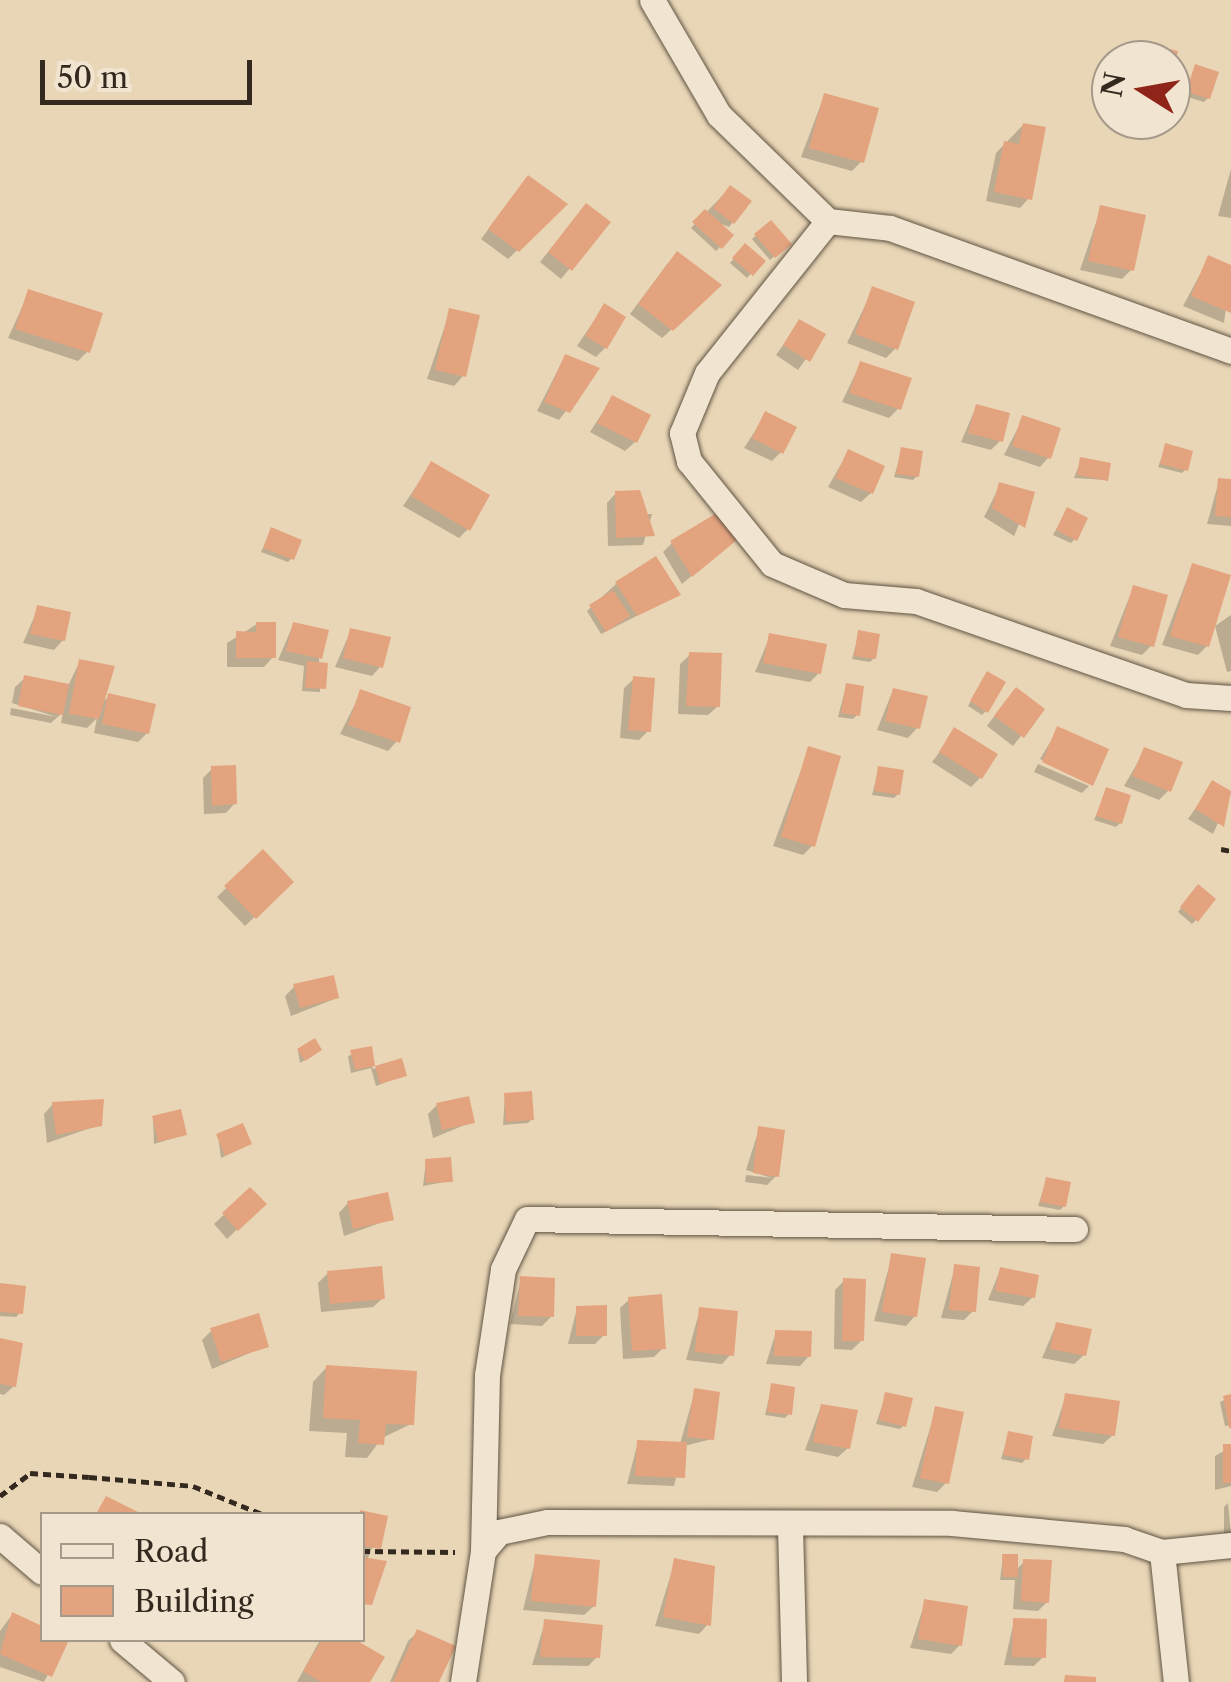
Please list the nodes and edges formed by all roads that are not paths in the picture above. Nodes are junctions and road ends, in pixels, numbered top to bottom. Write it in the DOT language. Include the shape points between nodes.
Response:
graph roads {
  1 [pos="652,0"];
  2 [pos="828,221"];
  3 [pos="1231,351"];
  4 [pos="1231,698"];
  5 [pos="1075,1229"];
  6 [pos="790,1527"];
  7 [pos="0,1536"];
  8 [pos="1231,1545"];
  9 [pos="483,1551"];
  10 [pos="1162,1552"];
  11 [pos="40,1570"];
  12 [pos="124,1642"];
  13 [pos="172,1682"];
  14 [pos="463,1682"];
  15 [pos="794,1682"];
  16 [pos="1176,1682"];
  1 -- 2 [label="street" via="718,116"];
  2 -- 3 [label="street" via="890,228"];
  2 -- 4 [label="street" via="707,373 682,434 689,461 772,564 844,595 916,601 1186,695"];
  5 -- 9 [label="street" via="528,1219 503,1269 487,1375"];
  6 -- 9 [label="street" via="547,1522 499,1532"];
  6 -- 10 [label="street" via="1010,1527"];
  6 -- 15 [label="street"];
  7 -- 11 [label="street"];
  8 -- 10 [label="street"];
  9 -- 14 [label="street"];
  10 -- 16 [label="street"];
  12 -- 13 [label="street"];
}
